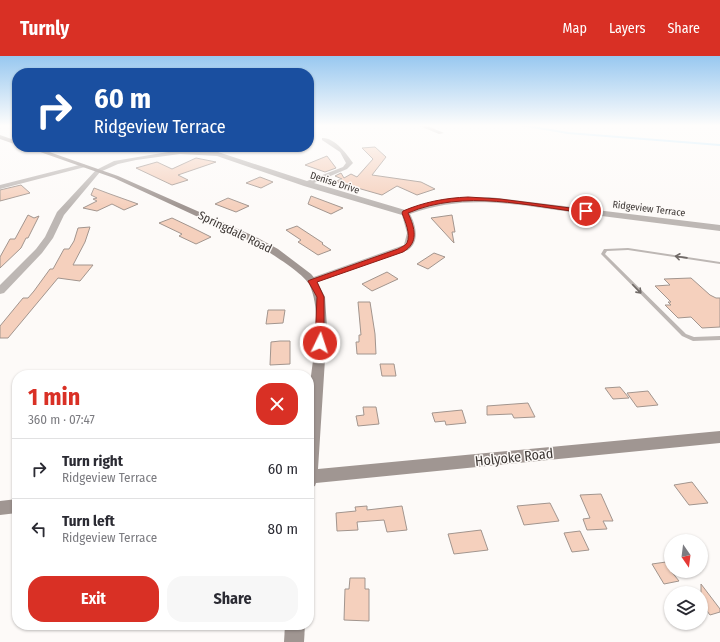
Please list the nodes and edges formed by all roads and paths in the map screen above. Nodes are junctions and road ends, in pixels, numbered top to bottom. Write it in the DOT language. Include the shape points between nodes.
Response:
graph roads {
  1 [pos="43,152"];
  2 [pos="174,152"];
  3 [pos="207,152"];
  4 [pos="343,152"];
  5 [pos="83,166"];
  6 [pos="98,171"];
  7 [pos="307,184"];
  8 [pos="0,187"];
  9 [pos="405,213"];
  10 [pos="720,228"];
  11 [pos="720,263"];
  12 [pos="312,281"];
  13 [pos="0,291"];
  14 [pos="720,338"];
  15 [pos="314,415"];
  16 [pos="720,437"];
  17 [pos="314,477"];
  18 [pos="12,507"];
  19 [pos="0,508"];
  20 [pos="295,630"];
  21 [pos="294,642"];
  1 -- 5 [label="street, Springdale Road"];
  2 -- 6 [label="street, Denise Drive" via="116,162"];
  3 -- 7 [label="street, Denise Drive" via="222,155"];
  4 -- 7 [label="street" via="350,162 345,168"];
  5 -- 6 [label="street, Springdale Road"];
  5 -- 8 [label="street"];
  6 -- 12 [label="street, Springdale Road" via="253,239 275,251"];
  6 -- 13 [label="street" via="60,214 43,246"];
  7 -- 9 [label="street, Denise Drive"];
  9 -- 10 [label="street, Ridgeview Terrace" via="423,205 446,200 481,199"];
  9 -- 12 [label="street" via="411,235 407,246"];
  11 -- 14 [label="lane, one-way" via="628,249 606,250 603,254 684,335 693,339"];
  12 -- 15 [label="street, Springdale Road" via="320,297 321,328"];
  16 -- 17 [label="street, Holyoke Road"];
  18 -- 19 [label="street"];
  20 -- 21 [label="street"];
}
